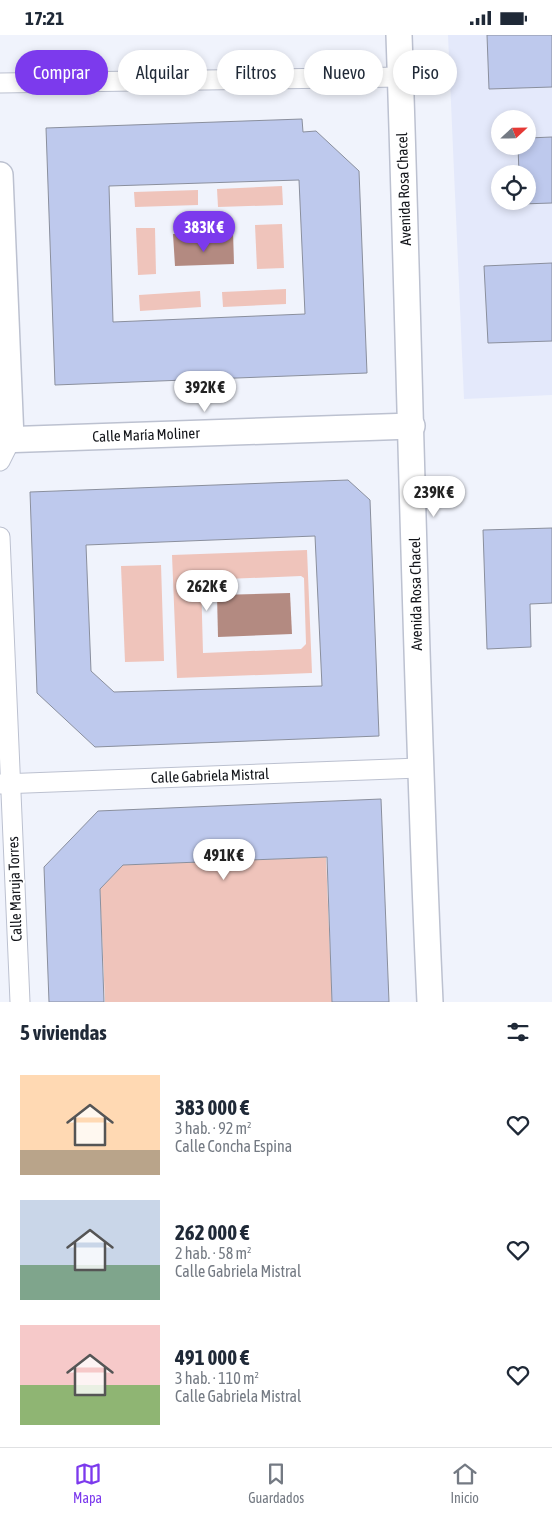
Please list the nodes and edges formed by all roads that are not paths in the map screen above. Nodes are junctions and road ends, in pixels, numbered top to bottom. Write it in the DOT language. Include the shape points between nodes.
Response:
graph roads {
  1 [pos="399,35"];
  2 [pos="400,50"];
  3 [pos="393,77"];
  4 [pos="0,83"];
  5 [pos="402,95"];
  6 [pos="0,175"];
  7 [pos="412,426"];
  8 [pos="5,439"];
  9 [pos="0,461"];
  10 [pos="0,537"];
  11 [pos="419,768"];
  12 [pos="6,784"];
  13 [pos="20,1002"];
  14 [pos="430,1002"];
  1 -- 2 [label="street, Avenida Rosa Chacel"];
  3 -- 4 [label="street"];
  5 -- 7 [label="street, Avenida Rosa Chacel"];
  6 -- 8 [label="street"];
  7 -- 8 [label="street, Calle María Moliner"];
  7 -- 11 [label="street, Avenida Rosa Chacel"];
  8 -- 9 [label="street"];
  10 -- 12 [label="street, Calle Maruja Torres"];
  11 -- 12 [label="street, Calle Gabriela Mistral"];
  11 -- 14 [label="street, Avenida Rosa Chacel"];
  12 -- 13 [label="street, Calle Maruja Torres"];
}
